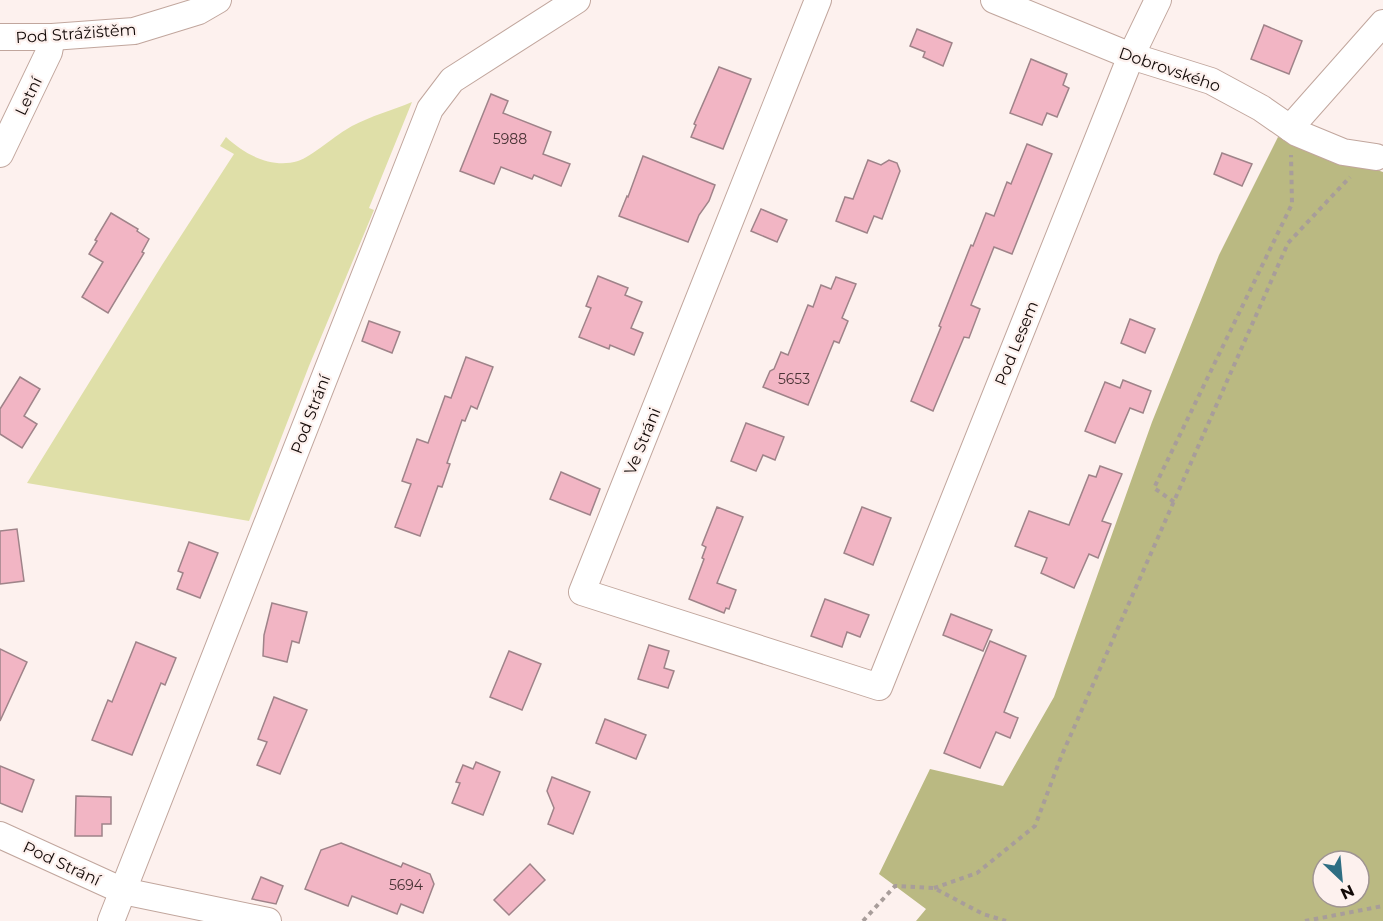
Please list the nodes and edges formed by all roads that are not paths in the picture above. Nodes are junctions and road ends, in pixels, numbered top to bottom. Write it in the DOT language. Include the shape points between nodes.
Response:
graph roads {
  1 [pos="218,0"];
  2 [pos="577,0"];
  3 [pos="818,0"];
  4 [pos="994,0"];
  5 [pos="1158,0"];
  6 [pos="1383,23"];
  7 [pos="0,37"];
  8 [pos="52,37"];
  9 [pos="1131,56"];
  10 [pos="1290,128"];
  11 [pos="0,154"];
  12 [pos="1376,157"];
  13 [pos="879,687"];
  14 [pos="0,835"];
  15 [pos="123,891"];
  16 [pos="111,921"];
  17 [pos="268,921"];
  1 -- 8 [label="street, Pod Strážištěm" via="199,11 134,31"];
  2 -- 15 [label="street, Pod Strání" via="452,80 430,109"];
  3 -- 13 [label="street, Ve Stráni" via="582,592"];
  4 -- 9 [label="street, Dobrovského"];
  5 -- 9 [label="street, Pod Lesem"];
  6 -- 10 [label="street"];
  7 -- 8 [label="street, Pod Strážištěm"];
  8 -- 11 [label="street, Letní" via="50,52"];
  9 -- 10 [label="street, Dobrovského" via="1211,81"];
  9 -- 13 [label="street, Pod Lesem"];
  10 -- 12 [label="street, Dobrovského" via="1343,152"];
  14 -- 15 [label="street, Pod Strání"];
  15 -- 16 [label="street, Pod Strání"];
  15 -- 17 [label="street"];
}
